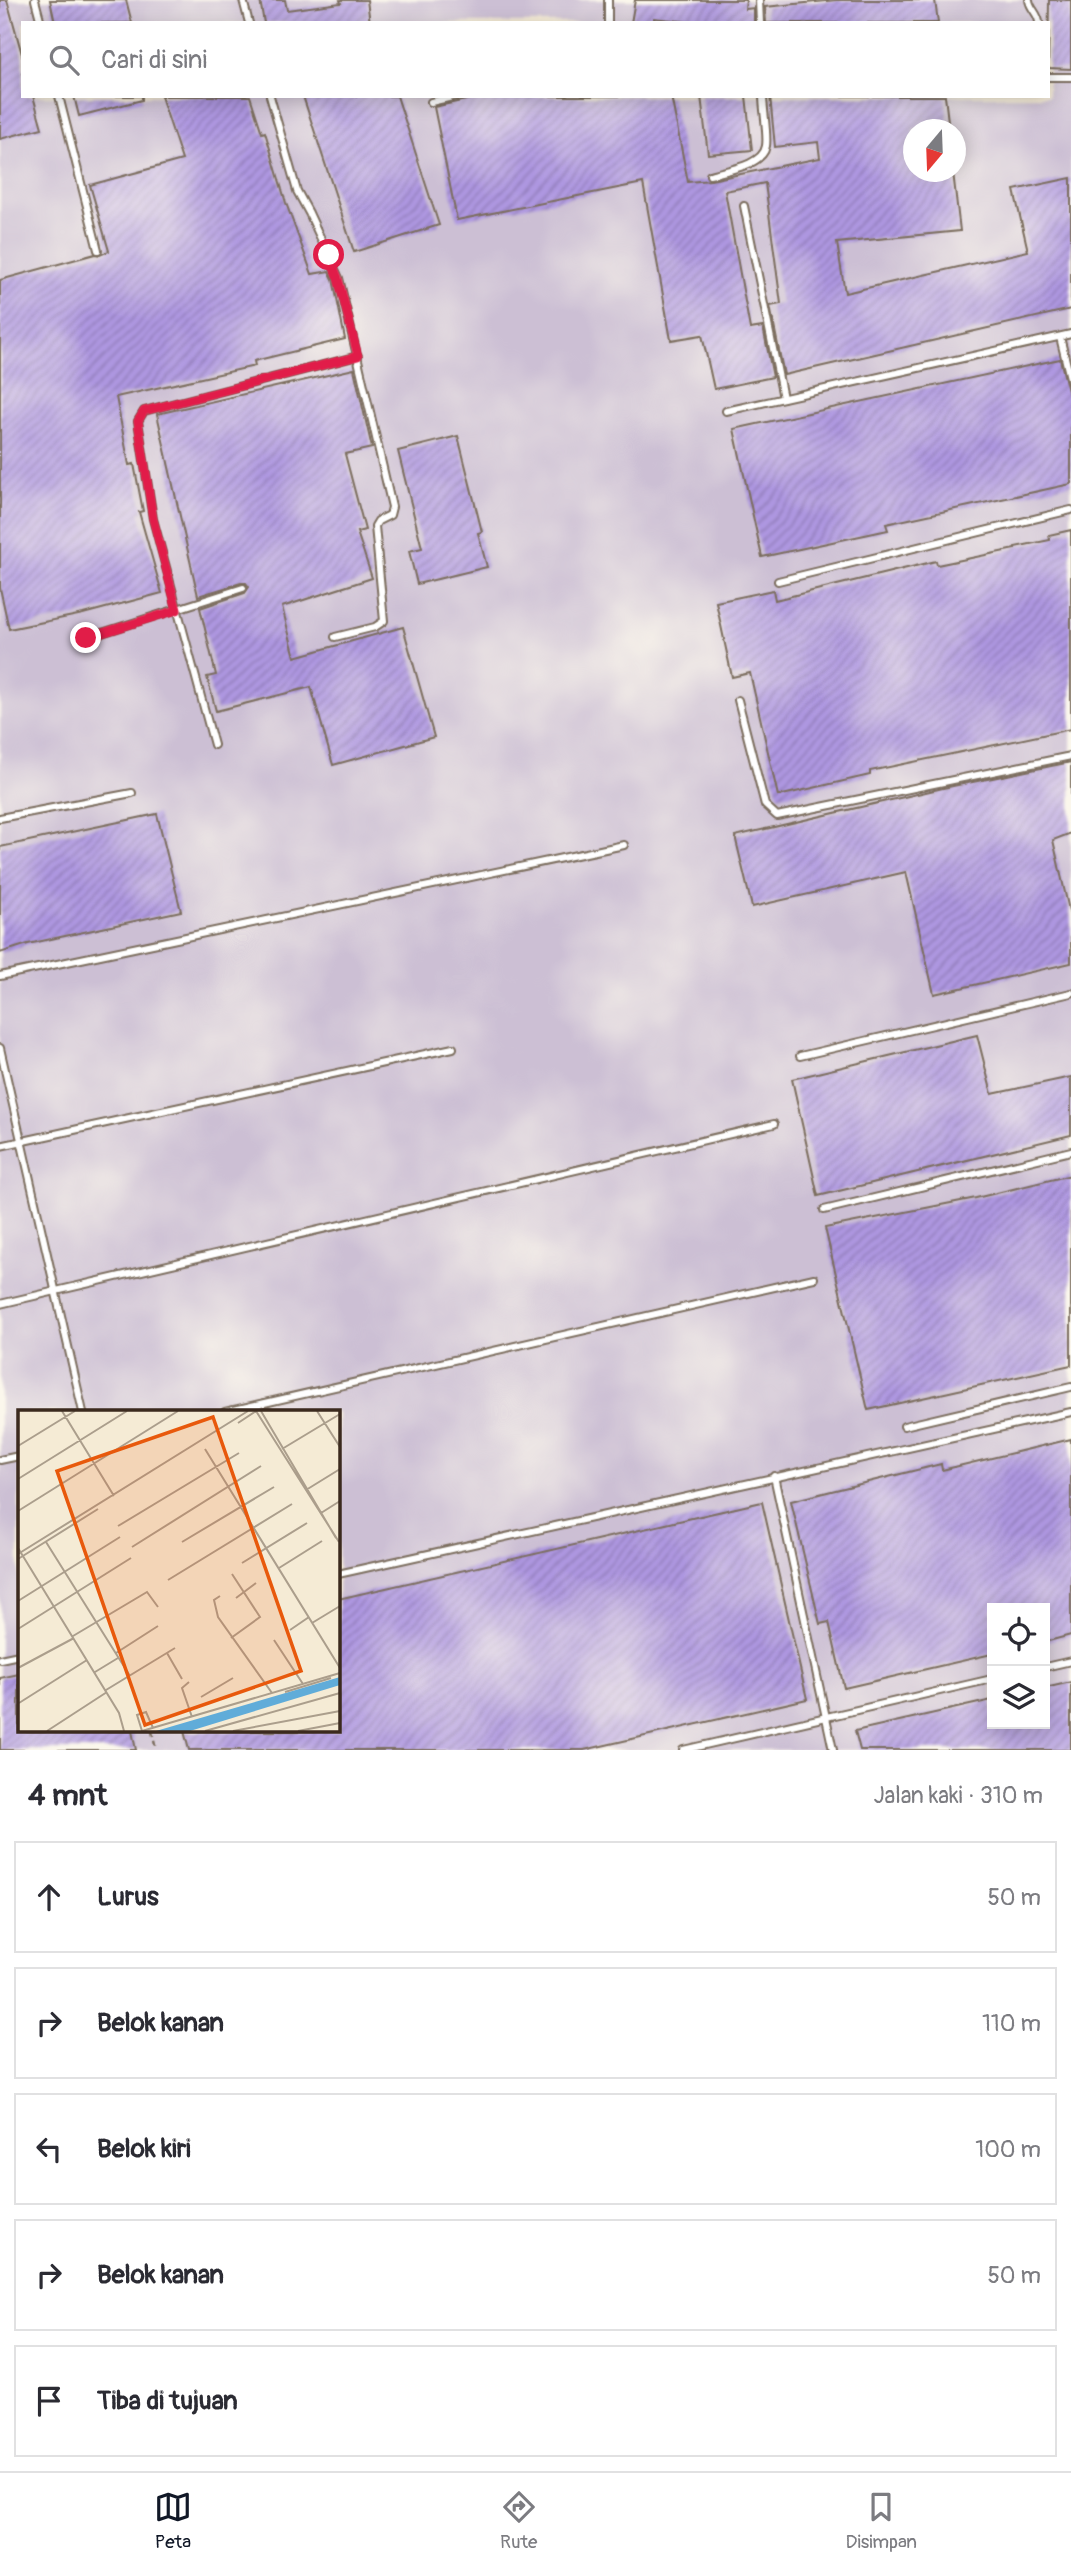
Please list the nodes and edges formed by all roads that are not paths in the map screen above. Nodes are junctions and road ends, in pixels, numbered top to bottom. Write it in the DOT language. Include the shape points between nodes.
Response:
graph roads {
  1 [pos="35,0"];
  2 [pos="243,0"];
  3 [pos="608,0"];
  4 [pos="760,0"];
  5 [pos="1029,0"];
  6 [pos="40,21"];
  7 [pos="249,21"];
  8 [pos="608,21"];
  9 [pos="760,21"];
  10 [pos="1039,21"];
  11 [pos="1050,77"];
  12 [pos="1071,77"];
  13 [pos="60,98"];
  14 [pos="271,98"];
  15 [pos="448,98"];
  16 [pos="763,98"];
  17 [pos="431,102"];
  18 [pos="710,175"];
  19 [pos="744,206"];
  20 [pos="98,250"];
  21 [pos="1071,334"];
  22 [pos="1060,337"];
  23 [pos="358,356"];
  24 [pos="1071,382"];
  25 [pos="783,398"];
  26 [pos="726,411"];
  27 [pos="1071,510"];
  28 [pos="778,581"];
  29 [pos="243,588"];
  30 [pos="177,610"];
  31 [pos="335,637"];
  32 [pos="86,638"];
  33 [pos="738,700"];
  34 [pos="214,745"];
  35 [pos="1071,756"];
  36 [pos="132,793"];
  37 [pos="0,818"];
  38 [pos="624,845"];
  39 [pos="0,976"];
  40 [pos="1071,993"];
  41 [pos="0,1048"];
  42 [pos="453,1048"];
  43 [pos="800,1056"];
  44 [pos="774,1124"];
  45 [pos="21,1142"];
  46 [pos="0,1146"];
  47 [pos="1071,1151"];
  48 [pos="824,1210"];
  49 [pos="814,1278"];
  50 [pos="55,1292"];
  51 [pos="0,1304"];
  52 [pos="1071,1387"];
  53 [pos="83,1410"];
  54 [pos="234,1410"];
  55 [pos="1071,1412"];
  56 [pos="904,1426"];
  57 [pos="18,1456"];
  58 [pos="0,1460"];
  59 [pos="774,1476"];
  60 [pos="340,1574"];
  61 [pos="18,1655"];
  62 [pos="0,1659"];
  63 [pos="1071,1661"];
  64 [pos="1049,1666"];
  65 [pos="987,1680"];
  66 [pos="826,1718"];
  67 [pos="683,1750"];
  68 [pos="834,1750"];
  1 -- 6 [label="lane"];
  2 -- 7 [label="lane"];
  3 -- 8 [label="lane"];
  4 -- 9 [label="lane"];
  5 -- 10 [label="lane"];
  11 -- 12 [label="lane"];
  13 -- 20 [label="lane"];
  14 -- 23 [label="lane" via="297,191 338,278"];
  15 -- 17 [label="lane"];
  16 -- 18 [label="lane" via="766,147 761,156"];
  19 -- 25 [label="lane"];
  21 -- 22 [label="lane"];
  22 -- 24 [label="lane"];
  22 -- 25 [label="lane"];
  23 -- 30 [label="lane" via="144,411 138,421 153,519"];
  23 -- 31 [label="lane" via="392,507 375,526 384,621"];
  25 -- 26 [label="lane"];
  27 -- 28 [label="lane"];
  29 -- 30 [label="lane"];
  30 -- 32 [label="lane"];
  30 -- 34 [label="lane"];
  33 -- 35 [label="lane" via="765,806 777,816"];
  36 -- 37 [label="lane"];
  38 -- 39 [label="lane"];
  40 -- 43 [label="lane"];
  41 -- 45 [label="lane"];
  42 -- 45 [label="lane"];
  44 -- 50 [label="lane"];
  45 -- 46 [label="lane"];
  45 -- 50 [label="lane"];
  47 -- 48 [label="lane"];
  49 -- 54 [label="lane"];
  50 -- 51 [label="lane"];
  50 -- 53 [label="lane"];
  52 -- 56 [label="lane"];
  55 -- 59 [label="lane"];
  57 -- 58 [label="lane"];
  59 -- 60 [label="lane"];
  59 -- 66 [label="lane"];
  61 -- 62 [label="lane"];
  63 -- 64 [label="lane"];
  65 -- 66 [label="lane"];
  66 -- 67 [label="lane"];
  66 -- 68 [label="lane"];
}
